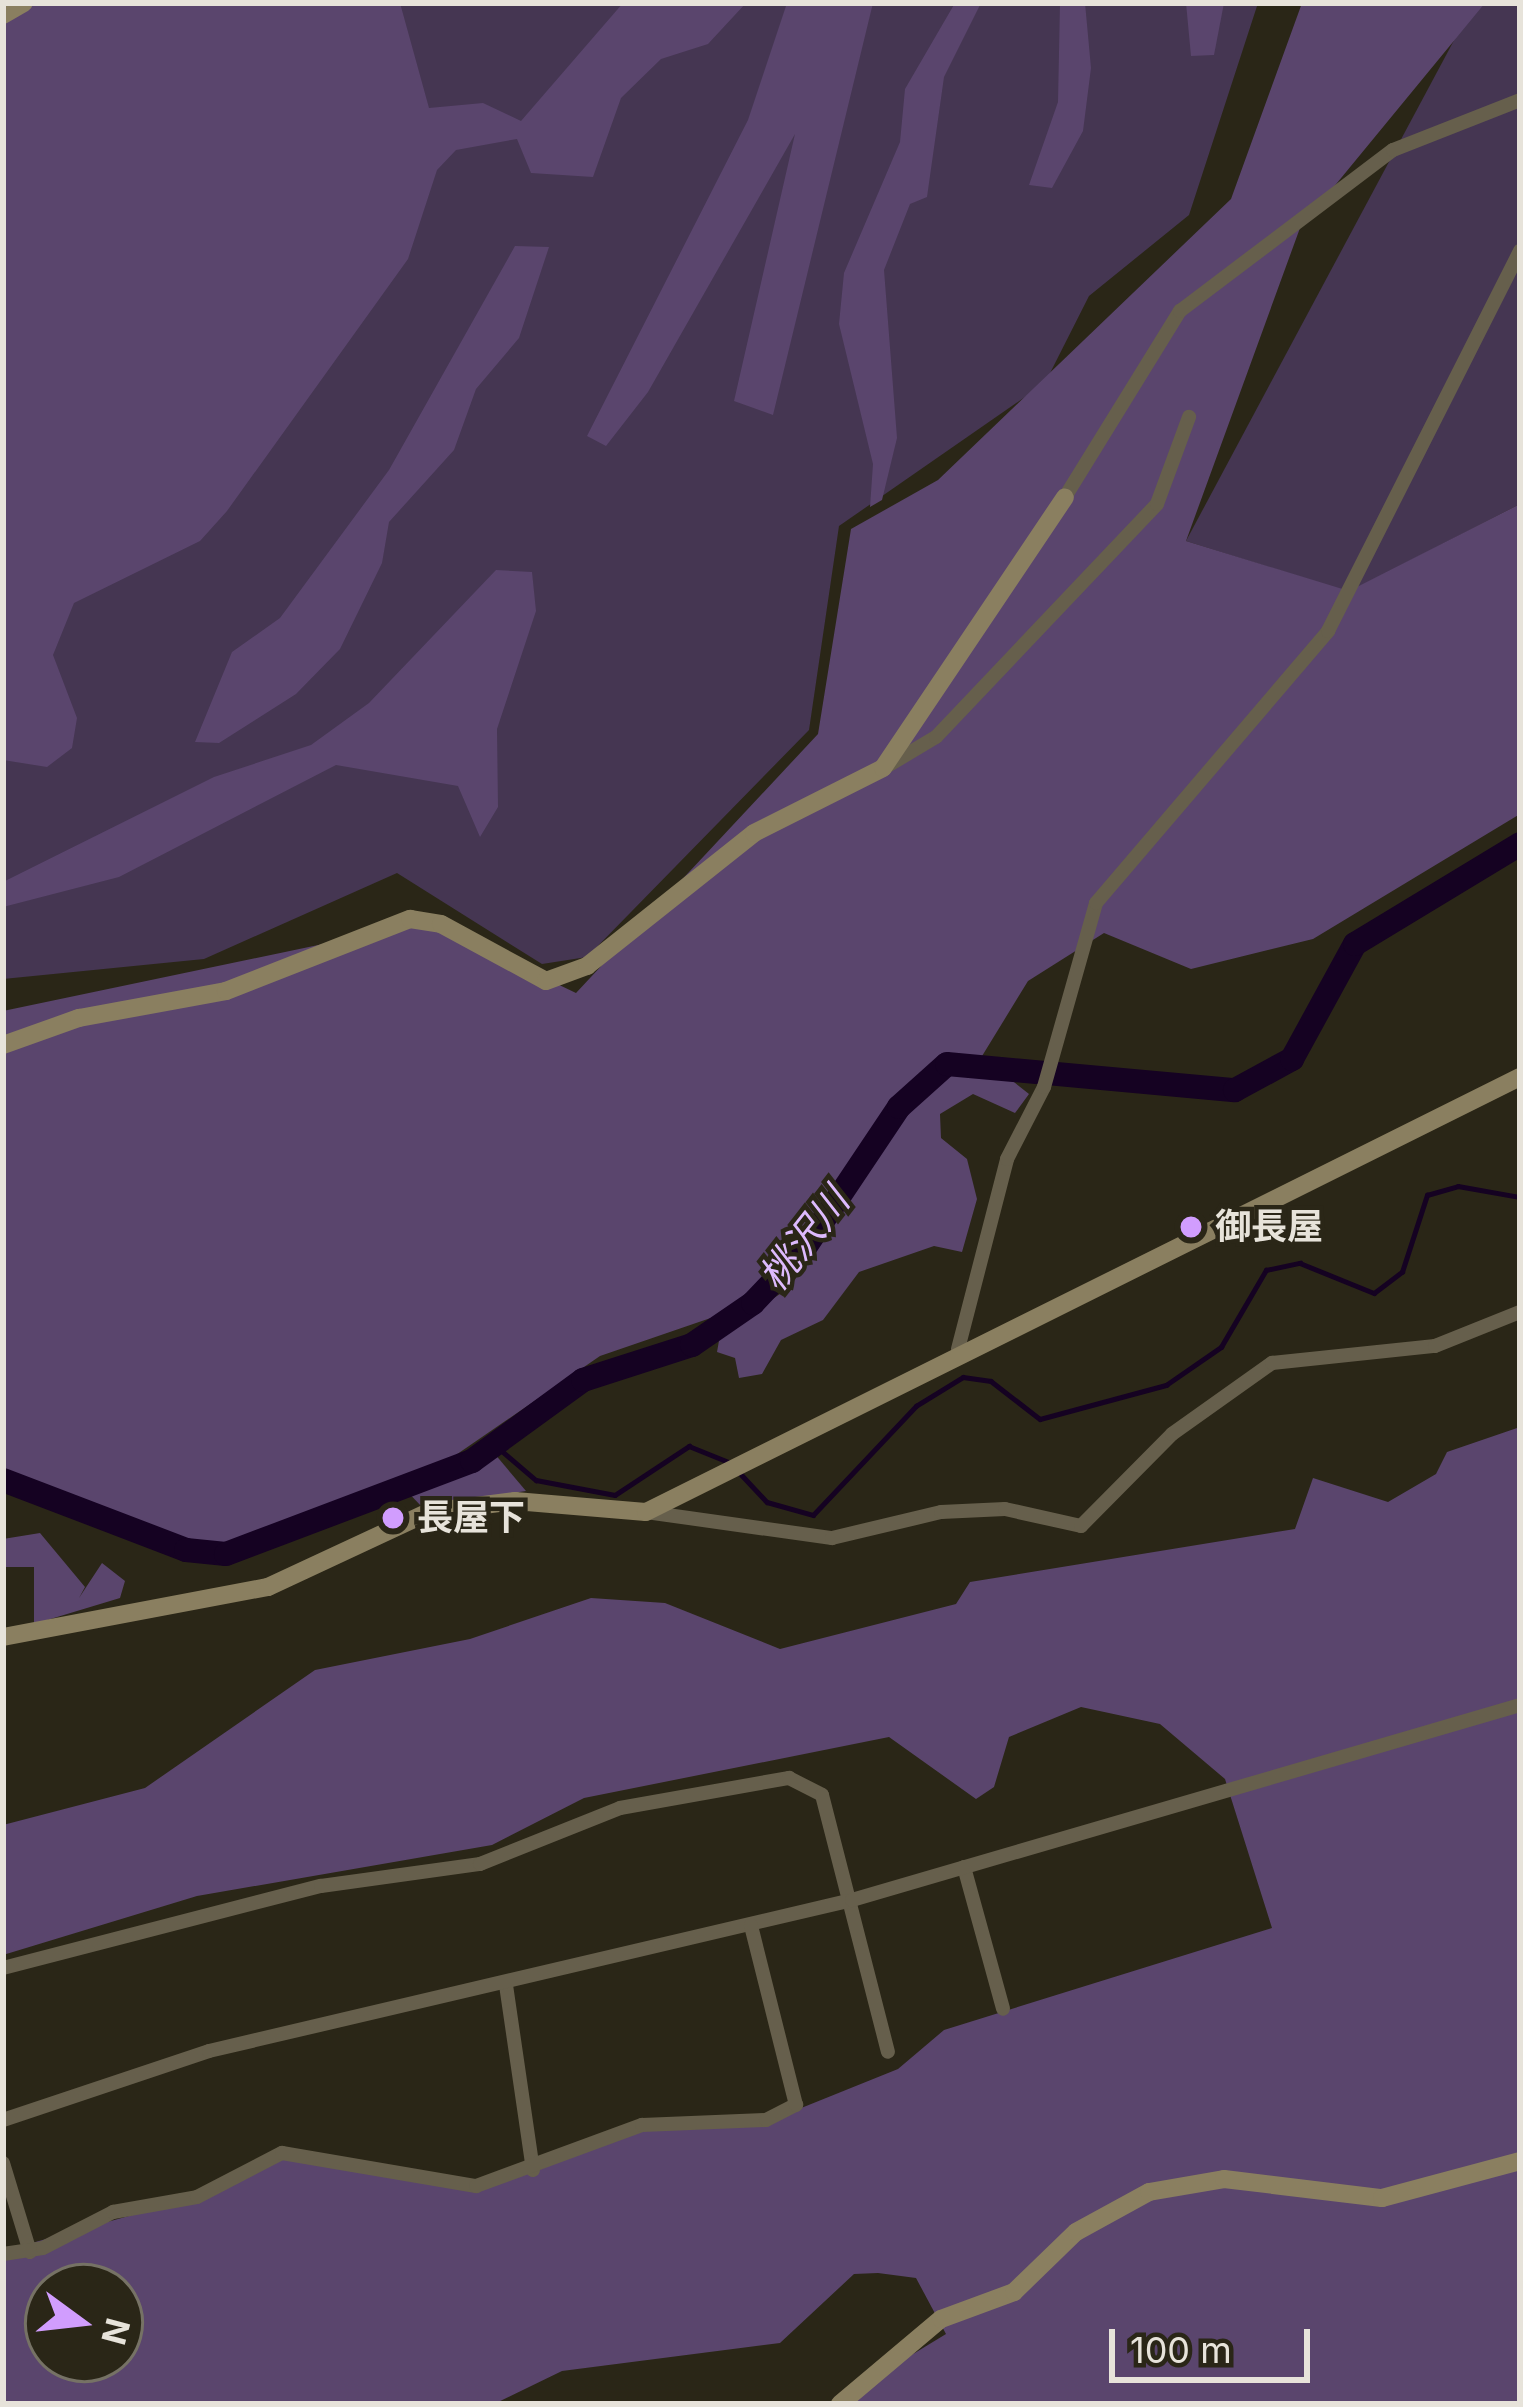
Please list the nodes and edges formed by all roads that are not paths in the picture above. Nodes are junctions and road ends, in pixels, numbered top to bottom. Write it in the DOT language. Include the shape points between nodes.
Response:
graph roads {
  1 [pos="24,3"];
  2 [pos="3,15"];
  3 [pos="1520,100"];
  4 [pos="1520,250"];
  5 [pos="1189,417"];
  6 [pos="1065,497"];
  7 [pos="883,769"];
  8 [pos="3,1046"];
  9 [pos="1520,1077"];
  10 [pos="1520,1312"];
  11 [pos="958,1349"];
  12 [pos="646,1512"];
  13 [pos="3,1637"];
  14 [pos="1520,1705"];
  15 [pos="964,1867"];
  16 [pos="852,1900"];
  17 [pos="751,1926"];
  18 [pos="3,1967"];
  19 [pos="506,1985"];
  20 [pos="1003,2008"];
  21 [pos="888,2052"];
  22 [pos="3,2120"];
  23 [pos="1520,2162"];
  24 [pos="3,2164"];
  25 [pos="533,2170"];
  26 [pos="30,2252"];
  27 [pos="3,2254"];
  28 [pos="840,2404"];
  1 -- 2 [label="street"];
  3 -- 6 [label="street" via="1393,150 1180,311"];
  4 -- 11 [label="street" via="1328,631 1096,903 1044,1087 1006,1160"];
  5 -- 7 [label="street" via="1157,504 936,737"];
  6 -- 7 [label="street"];
  7 -- 8 [label="street" via="754,833 650,924 546,981 441,924 410,920 226,992 79,1018"];
  9 -- 11 [label="street"];
  10 -- 12 [label="street" via="1435,1346 1272,1363 1172,1434 1081,1526 964,1511 832,1538"];
  11 -- 12 [label="street" via="874,1400 796,1429 736,1472"];
  12 -- 13 [label="street" via="515,1501 429,1512 268,1587"];
  14 -- 15 [label="street"];
  15 -- 16 [label="street"];
  15 -- 20 [label="street"];
  16 -- 17 [label="street"];
  16 -- 18 [label="street" via="822,1795 789,1778 620,1808 480,1864 321,1886"];
  16 -- 21 [label="street"];
  17 -- 19 [label="street"];
  17 -- 25 [label="street" via="796,2105 766,2120 642,2125"];
  19 -- 22 [label="street" via="209,2051"];
  19 -- 25 [label="street"];
  23 -- 28 [label="street" via="1382,2198 1224,2179 1115,2204 1040,2274 941,2319"];
  24 -- 26 [label="street"];
  25 -- 26 [label="street" via="457,2186 282,2153 197,2197 113,2212"];
  26 -- 27 [label="street"];
}
